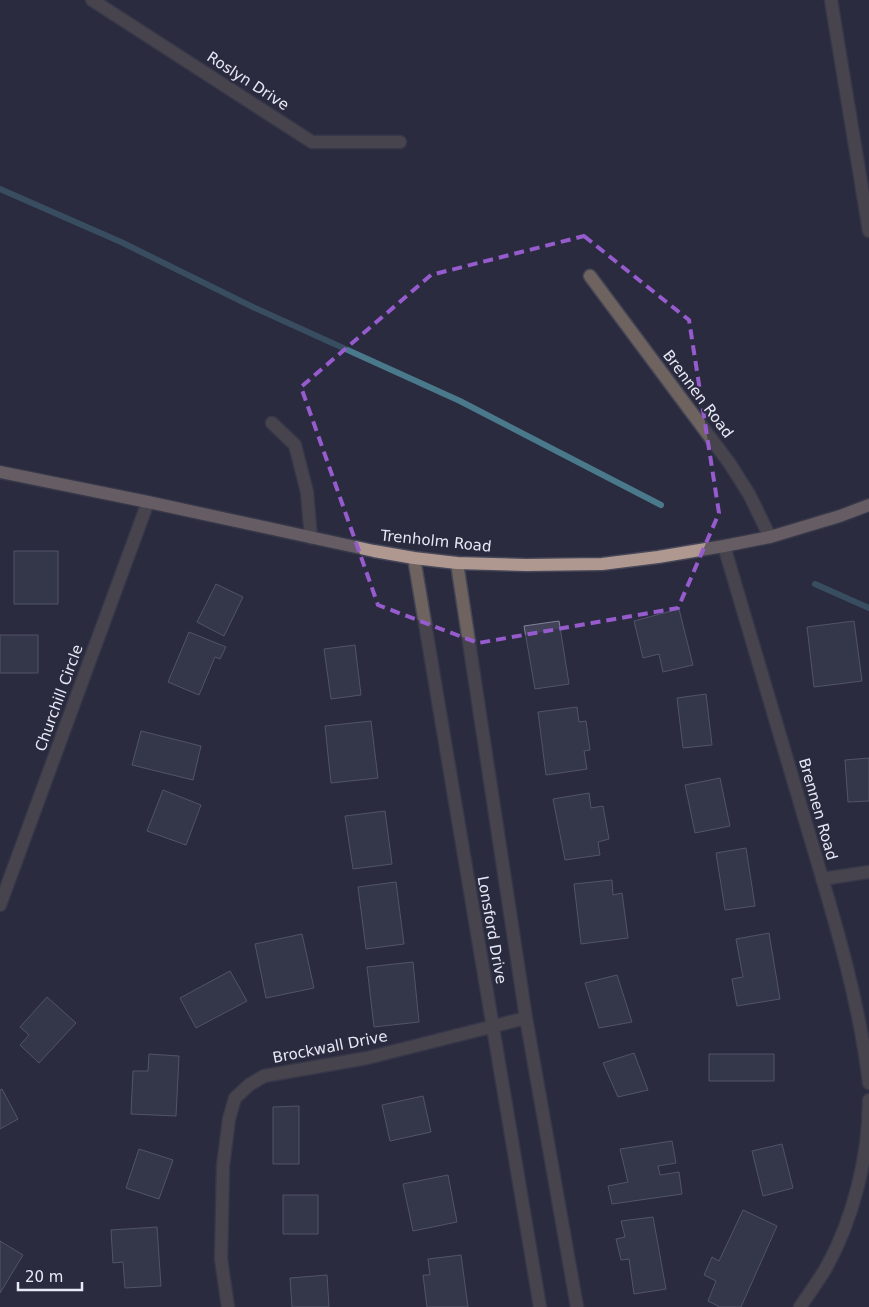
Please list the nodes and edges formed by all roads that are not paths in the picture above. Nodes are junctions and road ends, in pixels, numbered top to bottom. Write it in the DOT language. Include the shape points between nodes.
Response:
graph roads {
  1 [pos="92,0"];
  2 [pos="831,0"];
  3 [pos="400,142"];
  4 [pos="869,231"];
  5 [pos="590,276"];
  6 [pos="272,423"];
  7 [pos="0,472"];
  8 [pos="148,502"];
  9 [pos="869,505"];
  10 [pos="770,537"];
  11 [pos="311,538"];
  12 [pos="724,546"];
  13 [pos="414,558"];
  14 [pos="457,563"];
  15 [pos="869,872"];
  16 [pos="822,879"];
  17 [pos="0,905"];
  18 [pos="526,1018"];
  19 [pos="492,1026"];
  20 [pos="869,1083"];
  21 [pos="869,1100"];
  22 [pos="228,1307"];
  23 [pos="540,1307"];
  24 [pos="577,1307"];
  25 [pos="800,1307"];
  1 -- 3 [label="street, Roslyn Drive" via="312,142"];
  2 -- 4 [label="street"];
  5 -- 10 [label="street, Brennen Road" via="730,464"];
  6 -- 11 [label="street" via="294,445 307,492"];
  7 -- 8 [label="main road, Trenholm Road"];
  8 -- 11 [label="main road, Trenholm Road"];
  8 -- 17 [label="street, Churchill Circle"];
  9 -- 10 [label="main road, Trenholm Road"];
  10 -- 12 [label="main road, Trenholm Road"];
  11 -- 13 [label="main road, Trenholm Road"];
  12 -- 14 [label="main road, Trenholm Road" via="602,564 526,566"];
  12 -- 16 [label="street, Brennen Road"];
  13 -- 14 [label="main road, Trenholm Road"];
  13 -- 19 [label="street, Lonsford Drive"];
  14 -- 18 [label="street, Lonsford Drive"];
  15 -- 16 [label="street"];
  16 -- 20 [label="street, Brennen Road" via="857,1008"];
  18 -- 19 [label="street, Brockwall Drive"];
  18 -- 24 [label="street, Lonsford Drive"];
  19 -- 22 [label="street, Brockwall Drive" via="367,1058 264,1076 235,1098 223,1166 221,1259"];
  19 -- 23 [label="street, Lonsford Drive"];
  21 -- 25 [label="street" via="865,1149 849,1212 839,1241"];
}
